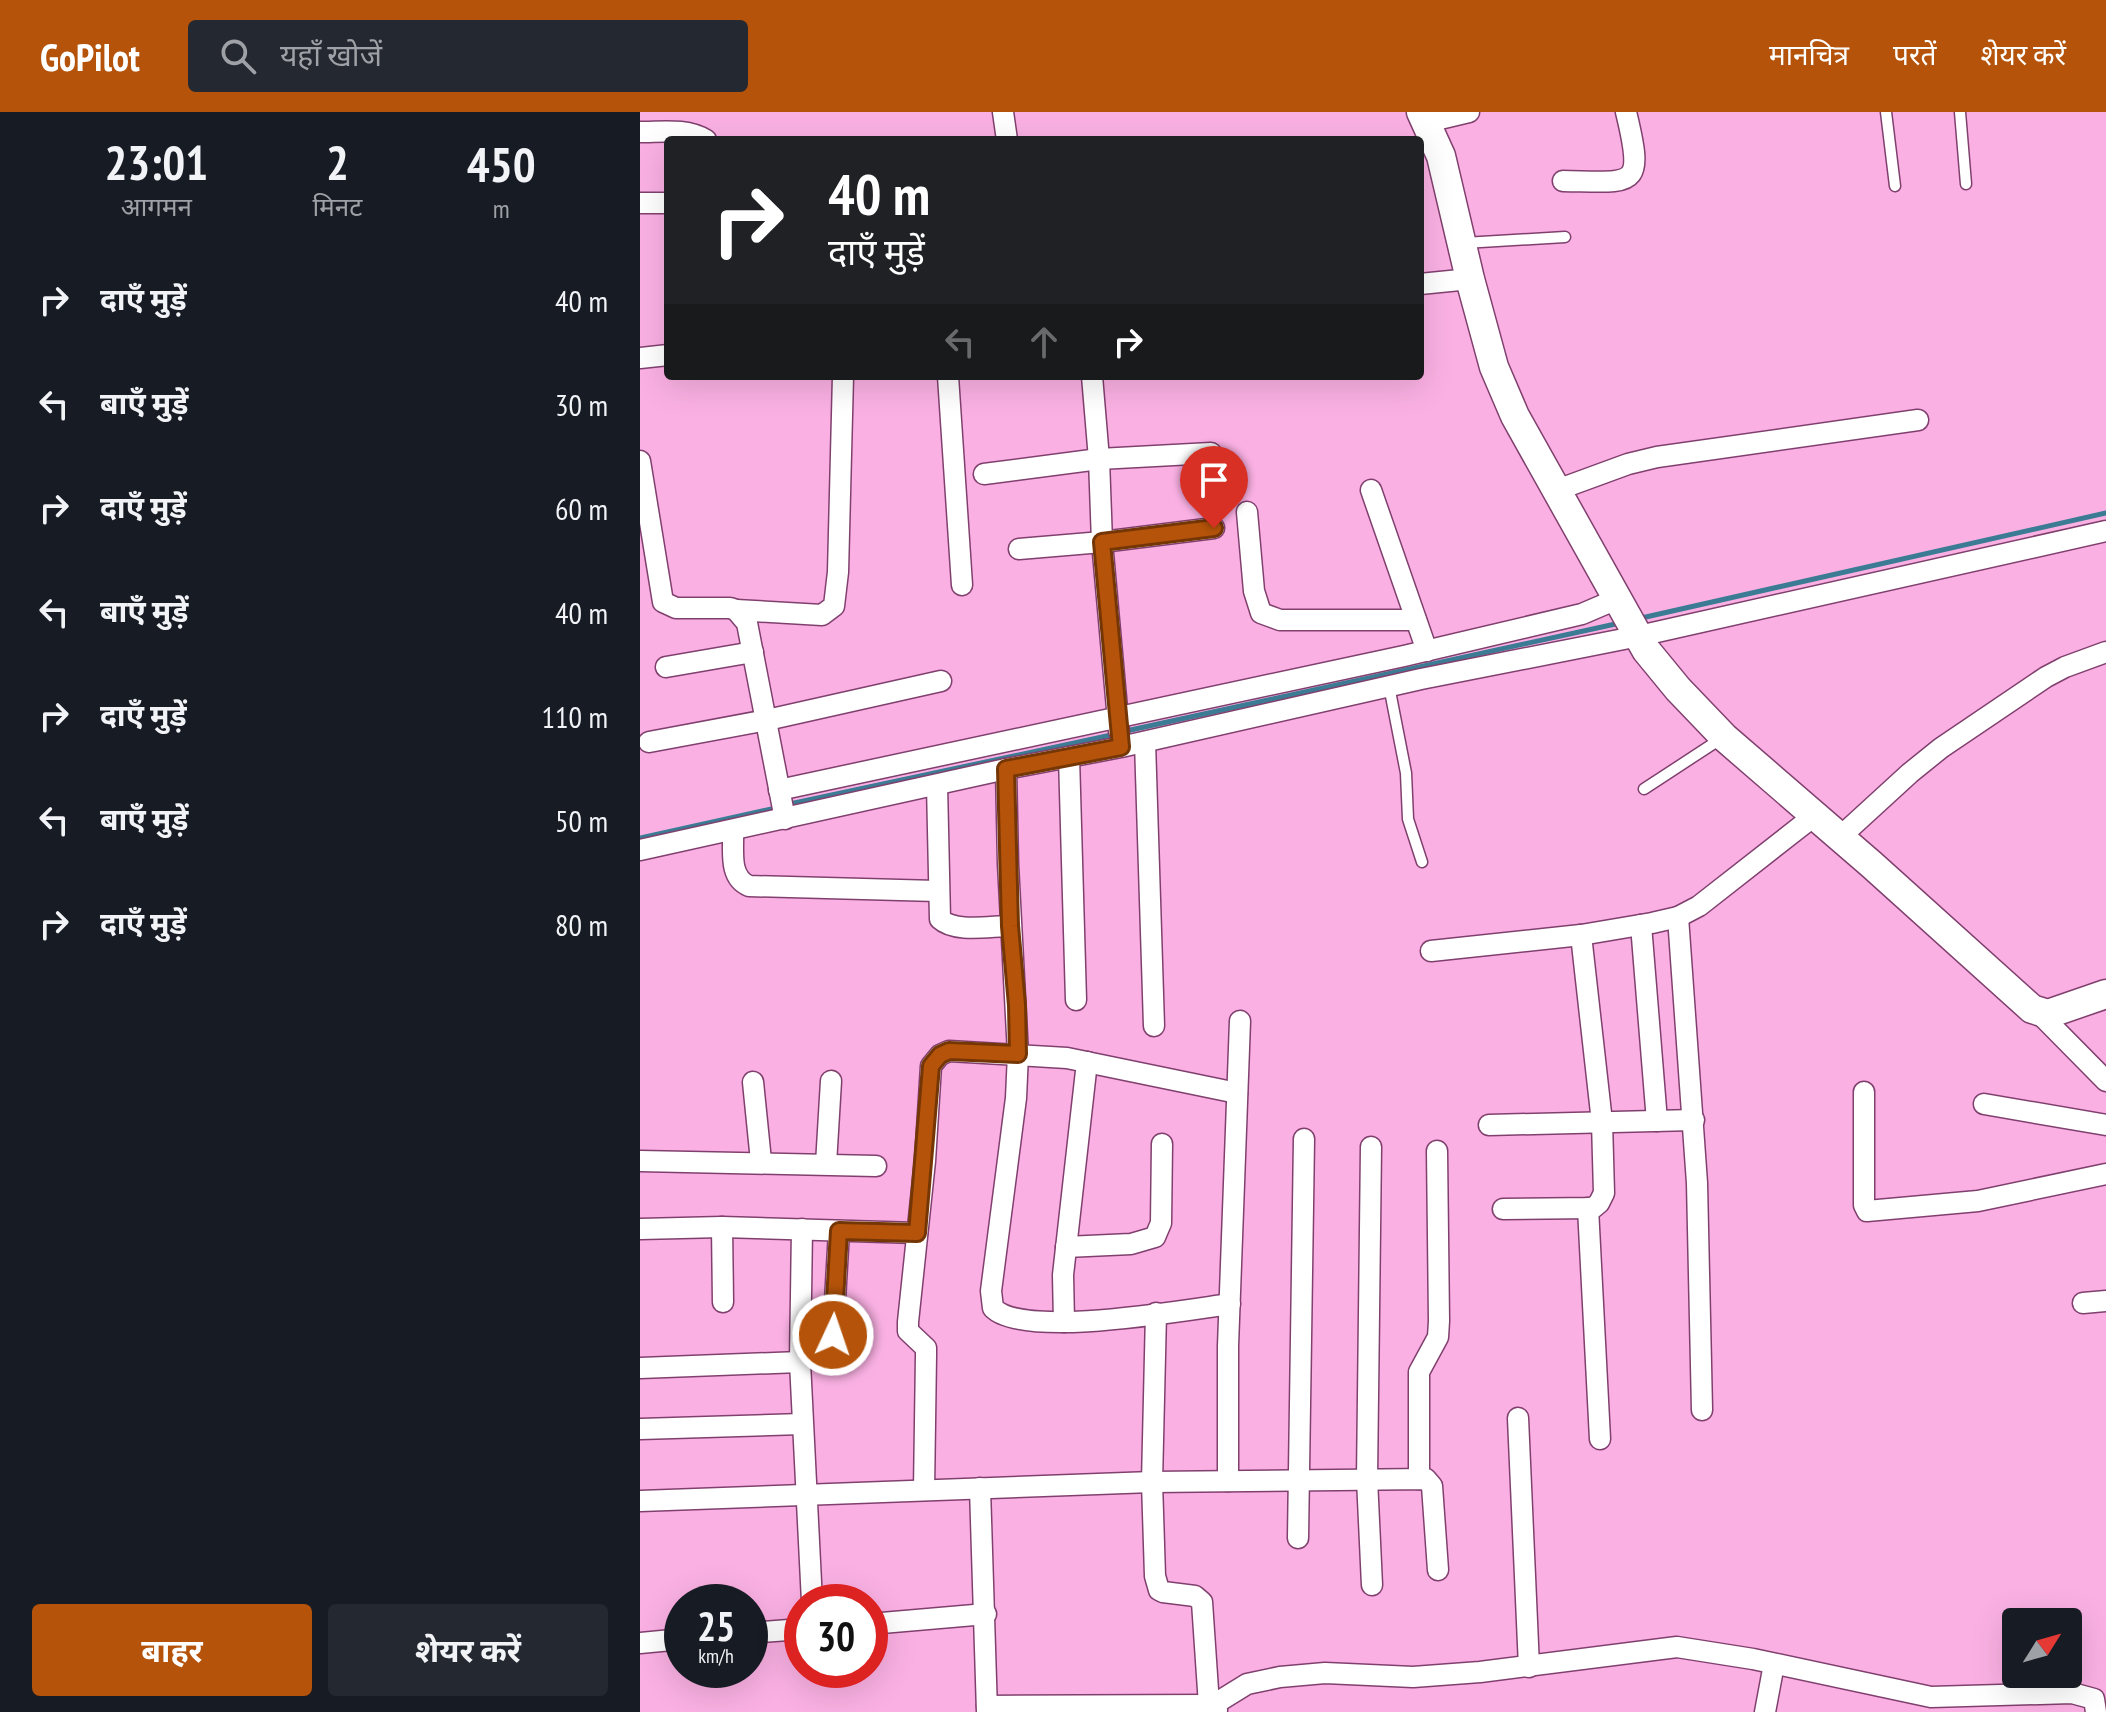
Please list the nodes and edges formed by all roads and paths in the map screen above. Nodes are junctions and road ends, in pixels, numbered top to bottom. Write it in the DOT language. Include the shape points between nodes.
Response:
graph roads {
  1 [pos="1003,112"];
  2 [pos="1469,112"];
  3 [pos="1626,112"];
  4 [pos="1886,112"];
  5 [pos="1960,112"];
  6 [pos="1424,117"];
  7 [pos="640,132"];
  8 [pos="701,136"];
  9 [pos="1006,136"];
  10 [pos="1563,181"];
  11 [pos="1966,184"];
  12 [pos="1895,186"];
  13 [pos="640,203"];
  14 [pos="664,203"];
  15 [pos="1565,237"];
  16 [pos="1462,243"];
  17 [pos="1470,279"];
  18 [pos="1424,284"];
  19 [pos="664,355"];
  20 [pos="640,358"];
  21 [pos="843,380"];
  22 [pos="948,380"];
  23 [pos="1092,380"];
  24 [pos="1918,420"];
  25 [pos="1211,453"];
  26 [pos="1099,459"];
  27 [pos="640,461"];
  28 [pos="984,474"];
  29 [pos="1371,490"];
  30 [pos="1557,490"];
  31 [pos="1247,512"];
  32 [pos="1214,528"];
  33 [pos="2106,531"];
  34 [pos="1102,542"];
  35 [pos="1019,549"];
  36 [pos="962,585"];
  37 [pos="736,610"];
  38 [pos="1627,616"];
  39 [pos="1416,620"];
  40 [pos="1427,651"];
  41 [pos="753,652"];
  42 [pos="2106,652"];
  43 [pos="666,667"];
  44 [pos="941,681"];
  45 [pos="1389,686"];
  46 [pos="767,720"];
  47 [pos="1120,733"];
  48 [pos="1724,737"];
  49 [pos="649,742"];
  50 [pos="1145,742"];
  51 [pos="1069,757"];
  52 [pos="1006,769"];
  53 [pos="937,785"];
  54 [pos="1644,789"];
  55 [pos="782,805"];
  56 [pos="1814,816"];
  57 [pos="733,830"];
  58 [pos="1839,838"];
  59 [pos="640,850"];
  60 [pos="1422,862"];
  61 [pos="937,891"];
  62 [pos="1678,917"];
  63 [pos="1641,925"];
  64 [pos="1010,926"];
  65 [pos="1581,935"];
  66 [pos="1431,951"];
  67 [pos="2106,994"];
  68 [pos="1076,1000"];
  69 [pos="2038,1012"];
  70 [pos="1240,1021"];
  71 [pos="1154,1026"];
  72 [pos="1018,1054"];
  73 [pos="1087,1062"];
  74 [pos="831,1081"];
  75 [pos="2106,1081"];
  76 [pos="753,1082"];
  77 [pos="1864,1092"];
  78 [pos="1237,1093"];
  79 [pos="1984,1104"];
  80 [pos="1694,1120"];
  81 [pos="1657,1121"];
  82 [pos="1602,1122"];
  83 [pos="1489,1125"];
  84 [pos="2106,1125"];
  85 [pos="1304,1139"];
  86 [pos="1162,1144"];
  87 [pos="1371,1147"];
  88 [pos="1437,1151"];
  89 [pos="640,1161"];
  90 [pos="761,1161"];
  91 [pos="826,1164"];
  92 [pos="876,1166"];
  93 [pos="2106,1174"];
  94 [pos="1588,1208"];
  95 [pos="1503,1209"];
  96 [pos="722,1227"];
  97 [pos="640,1229"];
  98 [pos="802,1229"];
  99 [pos="839,1231"];
  100 [pos="917,1233"];
  101 [pos="1066,1247"];
  102 [pos="2106,1301"];
  103 [pos="723,1302"];
  104 [pos="2083,1303"];
  105 [pos="1230,1304"];
  106 [pos="1156,1313"];
  107 [pos="1064,1322"];
  108 [pos="833,1335"];
  109 [pos="800,1362"];
  110 [pos="640,1368"];
  111 [pos="1702,1410"];
  112 [pos="1518,1418"];
  113 [pos="802,1424"];
  114 [pos="640,1429"];
  115 [pos="1600,1439"];
  116 [pos="1367,1479"];
  117 [pos="1419,1479"];
  118 [pos="1297,1480"];
  119 [pos="1228,1481"];
  120 [pos="1152,1482"];
  121 [pos="980,1488"];
  122 [pos="924,1490"];
  123 [pos="808,1494"];
  124 [pos="640,1501"];
  125 [pos="1298,1538"];
  126 [pos="1438,1570"];
  127 [pos="811,1584"];
  128 [pos="1372,1585"];
  129 [pos="986,1614"];
  130 [pos="888,1622"];
  131 [pos="664,1641"];
  132 [pos="640,1643"];
  133 [pos="1774,1664"];
  134 [pos="1529,1667"];
  135 [pos="1213,1707"];
  136 [pos="987,1709"];
  137 [pos="1765,1712"];
  138 [pos="2096,1712"];
  1 -- 9 [label="street"];
  2 -- 6 [label="street"];
  3 -- 10 [label="street" via="1636,160 1629,177 1619,182"];
  4 -- 12 [label="lane"];
  5 -- 11 [label="lane"];
  6 -- 16 [label="street" via="1441,156"];
  7 -- 8 [label="street"];
  13 -- 14 [label="street"];
  15 -- 16 [label="lane"];
  16 -- 17 [label="street"];
  17 -- 18 [label="street"];
  17 -- 30 [label="street" via="1494,367"];
  19 -- 20 [label="street"];
  21 -- 37 [label="street" via="834,606 822,615"];
  22 -- 36 [label="street"];
  23 -- 26 [label="street"];
  24 -- 30 [label="street" via="1649,459"];
  25 -- 26 [label="street"];
  26 -- 28 [label="street"];
  26 -- 34 [label="street"];
  27 -- 37 [label="street" via="663,602 676,608"];
  29 -- 39 [label="street"];
  30 -- 38 [label="street"];
  31 -- 39 [label="street" via="1261,613 1280,620"];
  32 -- 34 [label="street"];
  33 -- 38 [label="street"];
  34 -- 35 [label="street"];
  34 -- 47 [label="street"];
  37 -- 41 [label="street" via="747,623"];
  38 -- 40 [label="street" via="1582,614"];
  38 -- 45 [label="street"];
  38 -- 48 [label="street" via="1678,689"];
  39 -- 40 [label="street"];
  40 -- 47 [label="street"];
  41 -- 43 [label="street"];
  41 -- 46 [label="street"];
  42 -- 58 [label="street" via="2046,677 1941,748"];
  44 -- 46 [label="street"];
  45 -- 50 [label="street"];
  45 -- 60 [label="lane" via="1406,773 1408,819"];
  46 -- 49 [label="street"];
  46 -- 55 [label="street"];
  47 -- 50 [label="street"];
  47 -- 51 [label="street"];
  47 -- 55 [label="street"];
  48 -- 54 [label="lane"];
  48 -- 56 [label="street"];
  50 -- 71 [label="street"];
  51 -- 52 [label="street"];
  51 -- 68 [label="street"];
  52 -- 53 [label="street"];
  52 -- 64 [label="street"];
  53 -- 55 [label="street"];
  53 -- 61 [label="street"];
  55 -- 57 [label="street"];
  56 -- 58 [label="street"];
  56 -- 62 [label="street"];
  57 -- 59 [label="street"];
  57 -- 61 [label="street" via="734,870 749,886"];
  58 -- 69 [label="street"];
  61 -- 64 [label="street" via="940,919 946,925"];
  62 -- 63 [label="street"];
  62 -- 80 [label="street"];
  63 -- 65 [label="street"];
  63 -- 81 [label="street"];
  64 -- 72 [label="street"];
  65 -- 66 [label="street"];
  65 -- 82 [label="street"];
  67 -- 69 [label="street" via="2048,1014"];
  69 -- 75 [label="street"];
  70 -- 78 [label="street"];
  72 -- 73 [label="street"];
  72 -- 100 [label="street" via="949,1051 931,1066"];
  72 -- 107 [label="street" via="991,1301 998,1313 1009,1317"];
  73 -- 78 [label="street"];
  73 -- 101 [label="street"];
  74 -- 91 [label="street"];
  76 -- 90 [label="street"];
  77 -- 93 [label="street" via="1864,1205 1869,1212 1978,1201"];
  78 -- 105 [label="street"];
  79 -- 84 [label="street"];
  80 -- 81 [label="street"];
  80 -- 111 [label="street"];
  81 -- 82 [label="street"];
  82 -- 83 [label="street"];
  82 -- 94 [label="street" via="1604,1193"];
  85 -- 118 [label="street"];
  86 -- 101 [label="street" via="1161,1223 1155,1237 1131,1244"];
  87 -- 116 [label="street"];
  88 -- 117 [label="street" via="1439,1321 1438,1337 1419,1372"];
  89 -- 90 [label="street"];
  90 -- 91 [label="street"];
  91 -- 92 [label="street"];
  94 -- 95 [label="street"];
  94 -- 115 [label="street"];
  96 -- 97 [label="street"];
  96 -- 98 [label="street"];
  96 -- 103 [label="street"];
  98 -- 99 [label="street"];
  98 -- 109 [label="street"];
  99 -- 100 [label="street"];
  99 -- 108 [label="street"];
  100 -- 122 [label="street" via="908,1331 926,1348"];
  101 -- 107 [label="street"];
  102 -- 104 [label="street"];
  105 -- 106 [label="street"];
  105 -- 119 [label="street"];
  106 -- 107 [label="street"];
  106 -- 120 [label="street"];
  109 -- 110 [label="street"];
  109 -- 113 [label="street"];
  112 -- 134 [label="street"];
  113 -- 114 [label="street"];
  113 -- 123 [label="street"];
  116 -- 117 [label="street"];
  116 -- 118 [label="street"];
  116 -- 128 [label="street"];
  117 -- 126 [label="street" via="1430,1480 1432,1486"];
  118 -- 119 [label="street"];
  118 -- 125 [label="street"];
  119 -- 120 [label="street"];
  120 -- 121 [label="street"];
  120 -- 135 [label="street" via="1157,1585 1163,1592 1195,1596 1202,1602"];
  121 -- 122 [label="street"];
  121 -- 129 [label="street"];
  122 -- 123 [label="street"];
  123 -- 124 [label="street"];
  123 -- 127 [label="street"];
  129 -- 130 [label="street"];
  129 -- 136 [label="street"];
  131 -- 132 [label="street"];
  133 -- 134 [label="street" via="1677,1647"];
  133 -- 137 [label="street"];
  133 -- 138 [label="street" via="1931,1697 2072,1693 2094,1699"];
  134 -- 135 [label="street" via="1413,1677 1280,1677 1247,1684"];
  135 -- 136 [label="street"];
}
